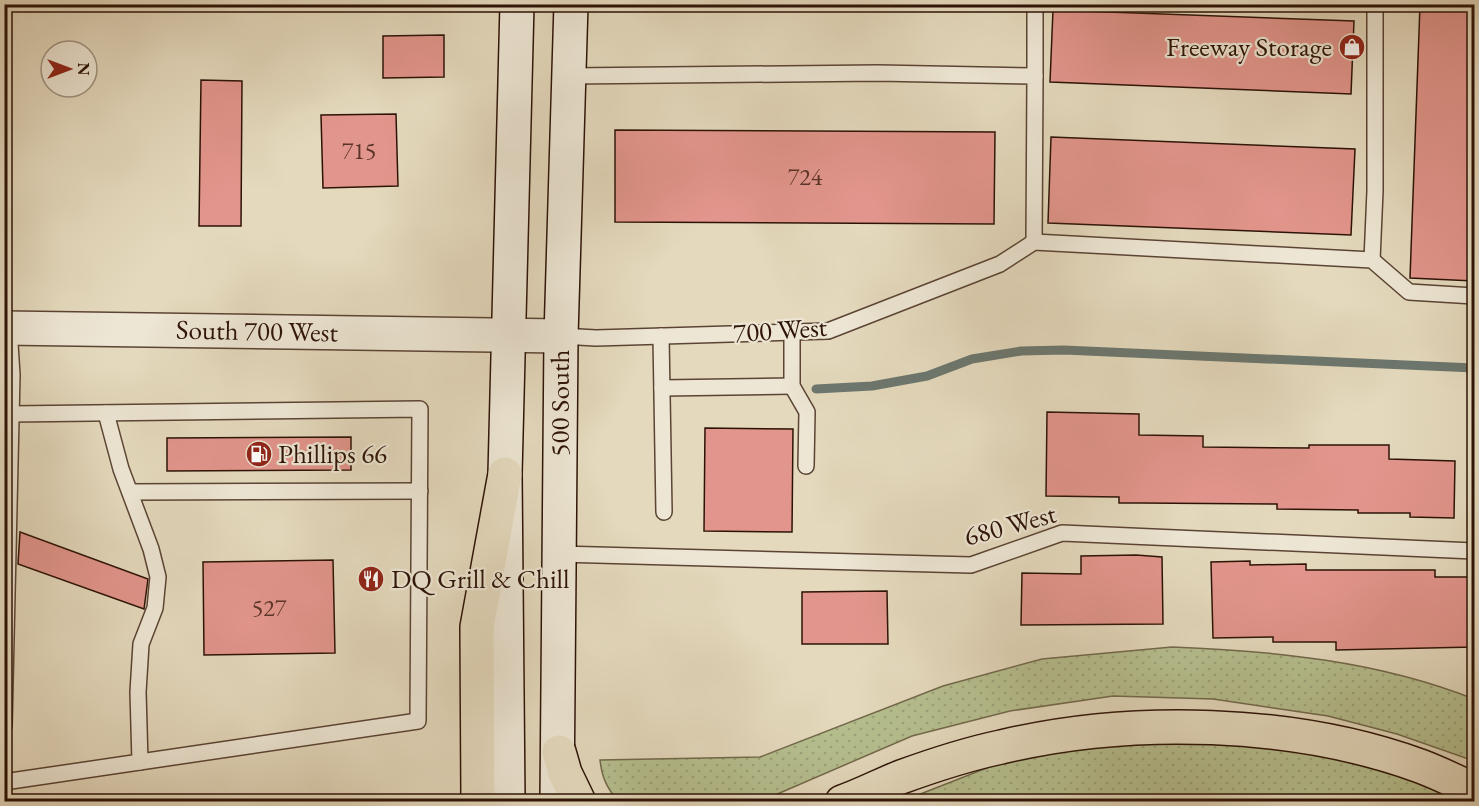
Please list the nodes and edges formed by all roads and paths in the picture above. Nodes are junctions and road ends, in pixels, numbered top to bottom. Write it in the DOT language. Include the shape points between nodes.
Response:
graph roads {
  1 [pos="517,4"];
  2 [pos="571,4"];
  3 [pos="1035,4"];
  4 [pos="1375,4"];
  5 [pos="569,76"];
  6 [pos="1035,76"];
  7 [pos="1034,242"];
  8 [pos="1372,260"];
  9 [pos="1474,296"];
  10 [pos="7,328"];
  11 [pos="792,332"];
  12 [pos="509,334"];
  13 [pos="561,336"];
  14 [pos="661,336"];
  15 [pos="792,386"];
  16 [pos="662,388"];
  17 [pos="106,413"];
  18 [pos="11,414"];
  19 [pos="806,466"];
  20 [pos="505,474"];
  21 [pos="420,491"];
  22 [pos="130,492"];
  23 [pos="664,512"];
  24 [pos="1474,551"];
  25 [pos="559,554"];
  26 [pos="4,726"];
  27 [pos="559,752"];
  28 [pos="140,762"];
  29 [pos="4,782"];
  30 [pos="1474,790"];
  31 [pos="478,801"];
  32 [pos="508,801"];
  33 [pos="557,801"];
  34 [pos="579,801"];
  35 [pos="846,801"];
  1 -- 12 [label="main road, 500 South"];
  2 -- 5 [label="main road, 500 South"];
  3 -- 6 [label="lane"];
  4 -- 8 [label="lane"];
  5 -- 6 [label="lane"];
  5 -- 13 [label="main road, 500 South"];
  6 -- 7 [label="lane"];
  7 -- 8 [label="lane"];
  7 -- 11 [label="lane, 700 West" via="999,264 828,331"];
  8 -- 9 [label="lane" via="1409,292"];
  10 -- 12 [label="main road, South 700 West"];
  10 -- 18 [label="lane"];
  11 -- 14 [label="lane, 700 West"];
  11 -- 15 [label="lane"];
  12 -- 13 [label="main road, 700 West"];
  12 -- 20 [label="main road, 500 South"];
  13 -- 14 [label="lane, 700 West"];
  13 -- 25 [label="main road, 500 South"];
  14 -- 16 [label="lane"];
  15 -- 16 [label="lane"];
  15 -- 19 [label="lane" via="807,412"];
  16 -- 23 [label="lane"];
  17 -- 18 [label="lane"];
  17 -- 21 [label="lane" via="420,409"];
  17 -- 22 [label="lane"];
  18 -- 26 [label="lane"];
  20 -- 31 [label="highway" via="477,627"];
  20 -- 32 [label="main road, 500 South"];
  21 -- 22 [label="lane"];
  21 -- 28 [label="lane" via="418,721"];
  22 -- 28 [label="lane" via="158,577 155,609 141,644"];
  24 -- 25 [label="lane, 680 West" via="1062,533 971,565"];
  25 -- 27 [label="main road, 500 South"];
  27 -- 33 [label="main road, 500 South"];
  27 -- 34 [label="highway"];
  28 -- 29 [label="lane"];
  30 -- 35 [label="highway" via="1420,766 1347,747 1241,730 1161,727 1105,730 1001,747 901,777"];
}
